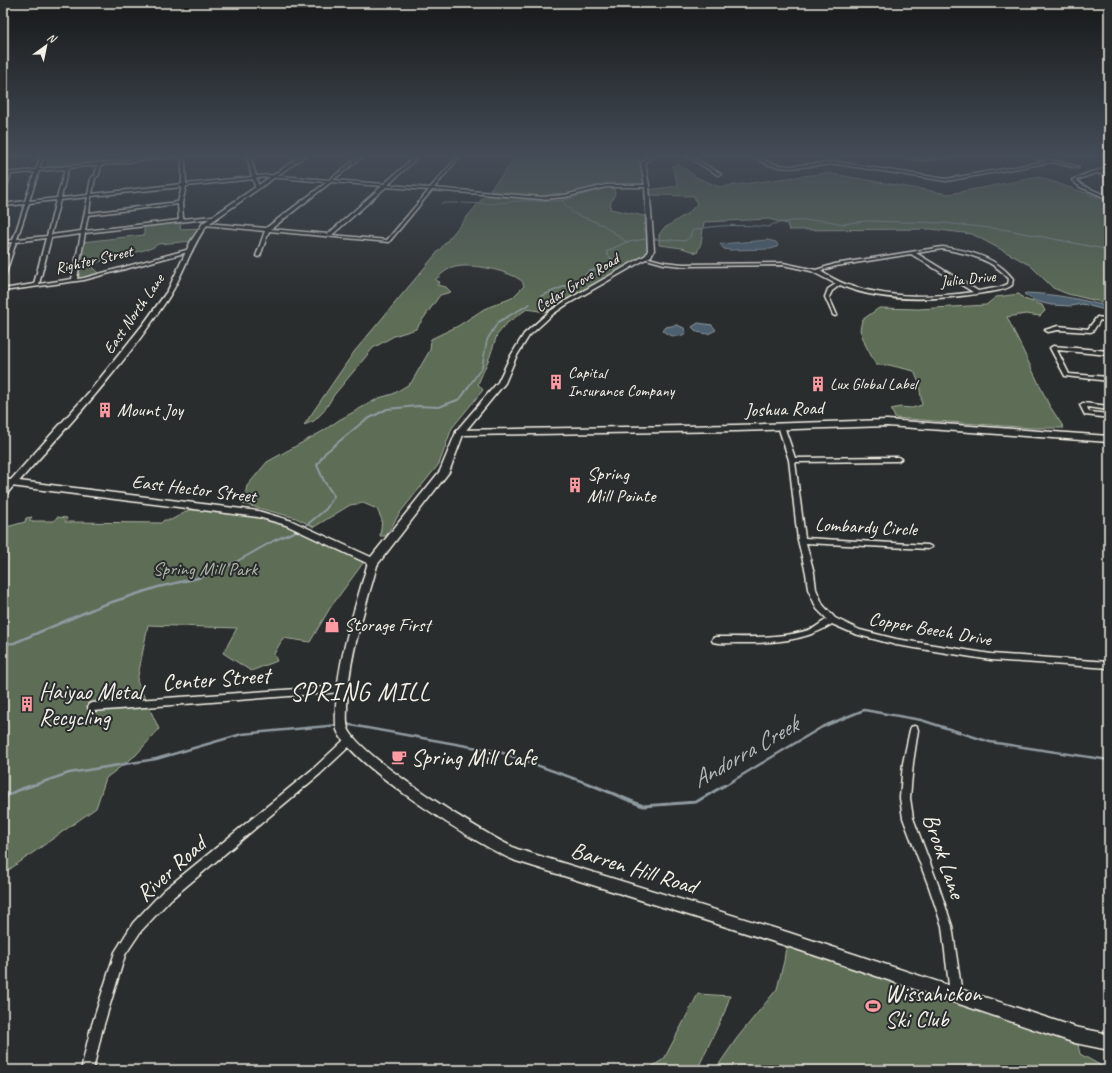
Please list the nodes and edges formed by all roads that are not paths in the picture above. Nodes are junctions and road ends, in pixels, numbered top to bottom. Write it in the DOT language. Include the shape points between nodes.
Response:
graph roads {
  1 [pos="27,206"];
  2 [pos="56,206"];
  3 [pos="88,206"];
  4 [pos="154,206"];
  5 [pos="180,206"];
  6 [pos="229,206"];
  7 [pos="297,206"];
  8 [pos="362,206"];
  9 [pos="417,206"];
  10 [pos="648,206"];
  11 [pos="86,214"];
  12 [pos="213,217"];
  13 [pos="181,221"];
  14 [pos="205,224"];
  15 [pos="267,230"];
  16 [pos="83,233"];
  17 [pos="328,236"];
  18 [pos="49,237"];
  19 [pos="15,241"];
  20 [pos="3,242"];
  21 [pos="190,250"];
  22 [pos="912,253"];
  23 [pos="258,256"];
  24 [pos="644,259"];
  25 [pos="816,271"];
  26 [pos="3,276"];
  27 [pos="74,280"];
  28 [pos="839,284"];
  29 [pos="36,286"];
  30 [pos="3,290"];
  31 [pos="977,292"];
  32 [pos="835,315"];
  33 [pos="1109,321"];
  34 [pos="1048,330"];
  35 [pos="1109,353"];
  36 [pos="1109,379"];
  37 [pos="1109,408"];
  38 [pos="1109,416"];
  39 [pos="781,426"];
  40 [pos="460,432"];
  41 [pos="1109,439"];
  42 [pos="898,458"];
  43 [pos="792,460"];
  44 [pos="8,483"];
  45 [pos="3,495"];
  46 [pos="802,540"];
  47 [pos="928,547"];
  48 [pos="373,562"];
  49 [pos="832,620"];
  50 [pos="716,640"];
  51 [pos="1109,665"];
  52 [pos="343,689"];
  53 [pos="92,707"];
  54 [pos="914,730"];
  55 [pos="349,741"];
  56 [pos="956,994"];
  57 [pos="1109,1042"];
  58 [pos="87,1070"];
  1 -- 19 [label="street"];
  2 -- 18 [label="street"];
  3 -- 11 [label="street"];
  4 -- 11 [label="street"];
  5 -- 13 [label="street"];
  6 -- 12 [label="street, East North Lane"];
  7 -- 15 [label="street"];
  8 -- 17 [label="street"];
  9 -- 17 [label="street" via="388,241"];
  10 -- 24 [label="street, Cedar Grove Road" via="651,250"];
  11 -- 16 [label="street"];
  12 -- 13 [label="street"];
  12 -- 14 [label="street, East North Lane"];
  13 -- 16 [label="street"];
  14 -- 15 [label="street"];
  14 -- 21 [label="street, East North Lane"];
  15 -- 17 [label="street"];
  15 -- 23 [label="street"];
  16 -- 18 [label="street"];
  16 -- 27 [label="street"];
  18 -- 19 [label="street"];
  18 -- 29 [label="street"];
  19 -- 20 [label="street"];
  19 -- 26 [label="street"];
  21 -- 27 [label="street, Righter Street"];
  21 -- 44 [label="street, East North Lane" via="166,298 136,339 97,388"];
  22 -- 25 [label="street, Julia Drive" via="835,265"];
  22 -- 31 [label="street"];
  22 -- 31 [label="street, Julia Drive" via="942,248 974,254 1004,271 1011,279 1010,285 1004,288"];
  24 -- 25 [label="street, Julia Drive" via="680,267 783,264"];
  24 -- 40 [label="street, Cedar Grove Road" via="564,304 526,335 501,383"];
  25 -- 28 [label="street, Julia Drive"];
  27 -- 29 [label="street, Righter Street"];
  28 -- 31 [label="street, Julia Drive" via="897,296"];
  28 -- 32 [label="street" via="830,290 827,297"];
  29 -- 30 [label="street, Righter Street"];
  33 -- 34 [label="street" via="1099,318 1088,331 1058,328"];
  35 -- 36 [label="street" via="1053,348 1067,375"];
  37 -- 38 [label="street" via="1083,406 1087,414"];
  39 -- 40 [label="main road, Joshua Road"];
  39 -- 41 [label="main road, Joshua Road" via="887,423"];
  39 -- 43 [label="street, Copper Beech Drive"];
  40 -- 48 [label="main road, Cedar Grove Road" via="444,472"];
  42 -- 43 [label="street"];
  43 -- 46 [label="street, Copper Beech Drive"];
  44 -- 45 [label="street"];
  44 -- 48 [label="main road, East Hector Street" via="258,514 289,523"];
  46 -- 47 [label="street, Lombardy Circle"];
  46 -- 49 [label="street, Copper Beech Drive" via="812,589 820,607"];
  48 -- 52 [label="street" via="348,650"];
  49 -- 50 [label="street" via="815,630 793,635 765,639"];
  49 -- 51 [label="street, Copper Beech Drive" via="858,632 920,646 991,657"];
  52 -- 53 [label="street, Center Street"];
  52 -- 55 [label="street" via="342,715 344,732"];
  54 -- 56 [label="street, Brook Lane" via="905,798 908,818 947,926"];
  55 -- 56 [label="street, Barren Hill Road" via="374,763 460,824 491,844 516,855 787,938"];
  55 -- 58 [label="street, River Road" via="317,771 167,895 137,927 120,952"];
  56 -- 57 [label="street, Barren Hill Road" via="1075,1035"];
}
